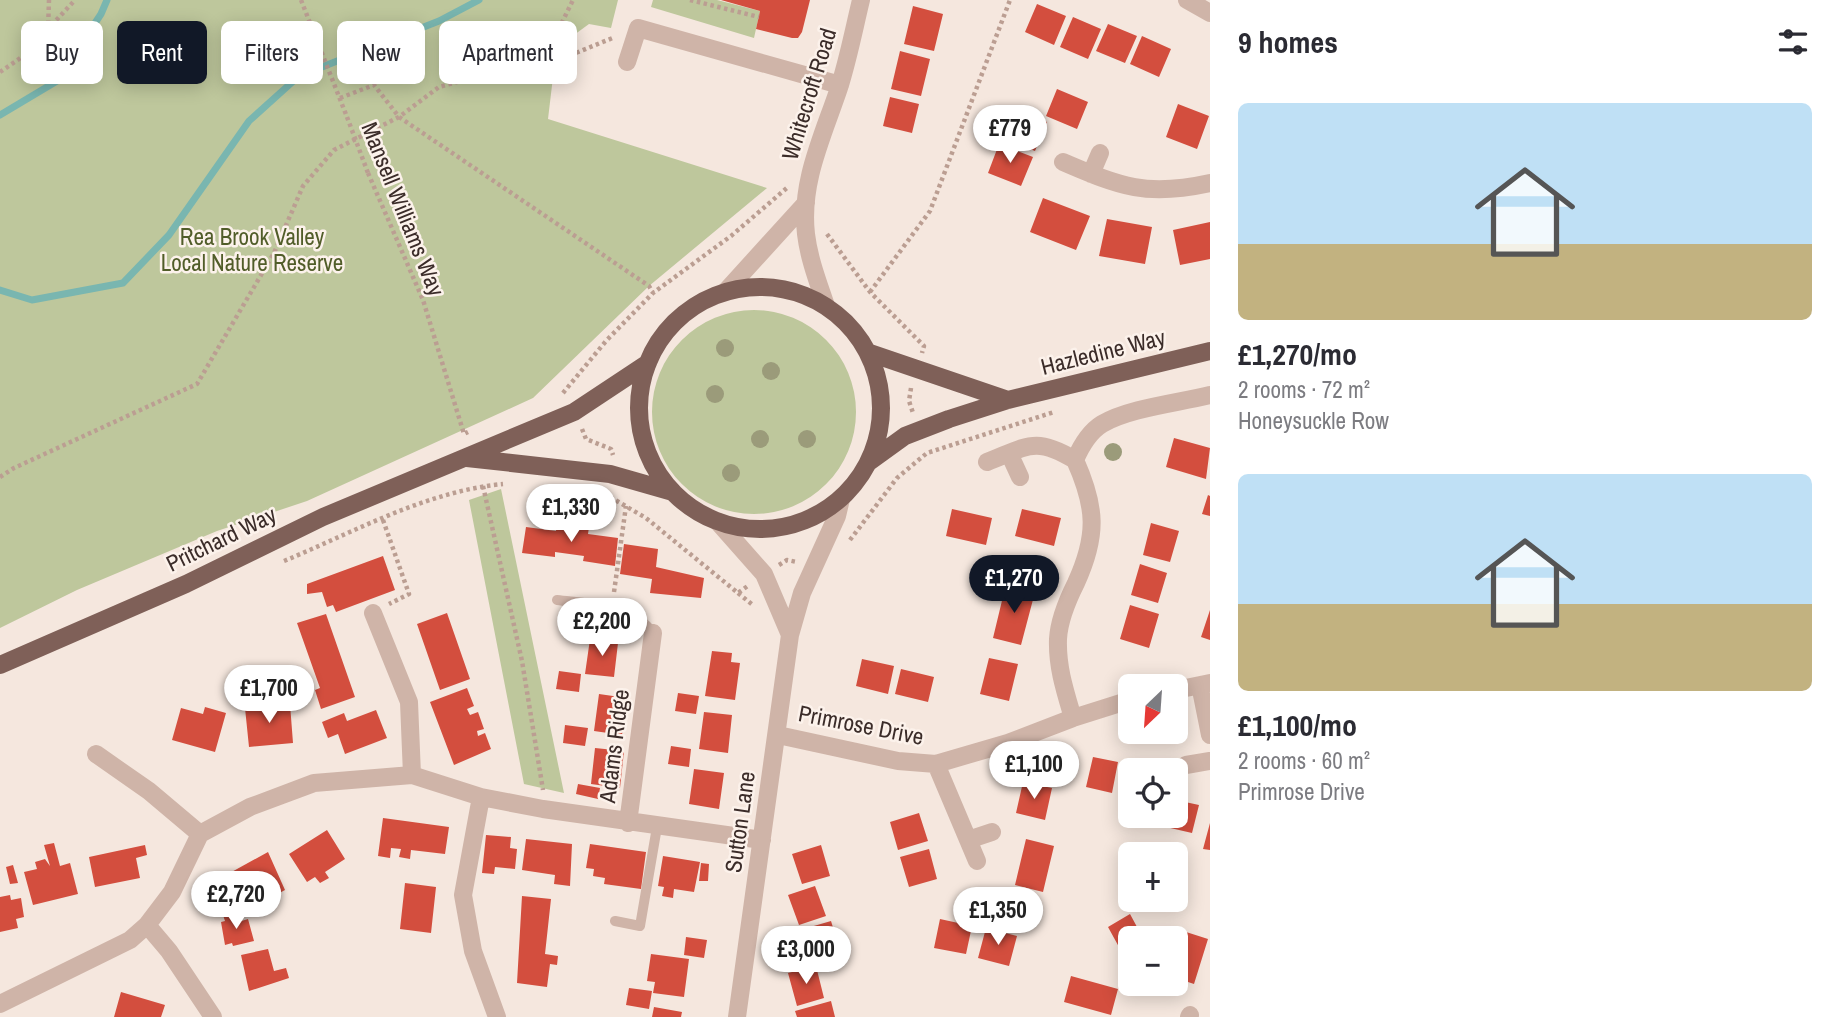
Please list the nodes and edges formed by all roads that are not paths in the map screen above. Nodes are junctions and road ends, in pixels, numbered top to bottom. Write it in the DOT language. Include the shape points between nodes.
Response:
graph roads {
  1 [pos="861,0"];
  2 [pos="1189,0"];
  3 [pos="1210,13"];
  4 [pos="627,62"];
  5 [pos="840,85"];
  6 [pos="1100,153"];
  7 [pos="1063,162"];
  8 [pos="1091,174"];
  9 [pos="1210,183"];
  10 [pos="806,203"];
  11 [pos="726,291"];
  12 [pos="826,306"];
  13 [pos="1210,351"];
  14 [pos="870,354"];
  15 [pos="648,363"];
  16 [pos="1210,396"];
  17 [pos="1008,400"];
  18 [pos="1009,453"];
  19 [pos="464,457"];
  20 [pos="1075,460"];
  21 [pos="869,462"];
  22 [pos="987,462"];
  23 [pos="1020,477"];
  24 [pos="673,492"];
  25 [pos="841,499"];
  26 [pos="718,522"];
  27 [pos="557,600"];
  28 [pos="373,613"];
  29 [pos="653,633"];
  30 [pos="790,635"];
  31 [pos="0,665"];
  32 [pos="1205,684"];
  33 [pos="1118,704"];
  34 [pos="1073,718"];
  35 [pos="778,735"];
  36 [pos="1210,735"];
  37 [pos="96,754"];
  38 [pos="1210,761"];
  39 [pos="936,764"];
  40 [pos="1188,765"];
  41 [pos="412,775"];
  42 [pos="481,797"];
  43 [pos="628,823"];
  44 [pos="657,827"];
  45 [pos="992,832"];
  46 [pos="200,834"];
  47 [pos="762,840"];
  48 [pos="968,840"];
  49 [pos="976,861"];
  50 [pos="615,921"];
  51 [pos="147,925"];
  52 [pos="0,1004"];
  53 [pos="213,1017"];
  54 [pos="497,1017"];
  55 [pos="737,1017"];
  1 -- 5 [label="street, Whitecroft Road"];
  2 -- 3 [label="street"];
  4 -- 5 [label="street" via="638,28"];
  5 -- 10 [label="street, Whitecroft Road" via="811,168"];
  6 -- 8 [label="street"];
  7 -- 8 [label="street"];
  8 -- 9 [label="street" via="1143,191 1181,190"];
  10 -- 11 [label="street"];
  10 -- 12 [label="street, Whitecroft Road" via="811,263"];
  11 -- 12 [label="main road" via="783,289"];
  11 -- 15 [label="main road" via="682,314"];
  12 -- 14 [label="main road" via="850,326"];
  13 -- 17 [label="main road, Hazledine Way"];
  14 -- 17 [label="main road"];
  14 -- 21 [label="main road" via="880,388 880,426"];
  15 -- 19 [label="main road, Pritchard Way" via="574,412"];
  15 -- 24 [label="main road" via="640,392 640,428 652,463"];
  16 -- 20 [label="street" via="1108,422 1083,442"];
  17 -- 21 [label="main road, Hazledine Way" via="918,430"];
  18 -- 20 [label="street" via="1033,444 1053,446"];
  18 -- 22 [label="street"];
  18 -- 23 [label="street"];
  19 -- 24 [label="main road, Pritchard Way" via="610,474"];
  19 -- 31 [label="main road, Pritchard Way"];
  20 -- 34 [label="street" via="1093,507 1092,538 1058,636 1059,673"];
  21 -- 25 [label="main road"];
  24 -- 26 [label="main road"];
  25 -- 26 [label="main road" via="796,525 770,529"];
  25 -- 30 [label="street, Sutton Lane" via="802,593"];
  26 -- 30 [label="street, Sutton Lane" via="764,574"];
  27 -- 29 [label="lane" via="626,611"];
  28 -- 41 [label="street" via="409,702"];
  29 -- 43 [label="street, Adams Ridge"];
  30 -- 35 [label="street, Sutton Lane"];
  32 -- 36 [label="street"];
  33 -- 34 [label="street, Primrose Drive"];
  34 -- 39 [label="street, Primrose Drive"];
  35 -- 39 [label="street, Primrose Drive" via="898,761"];
  35 -- 47 [label="street, Sutton Lane"];
  37 -- 46 [label="street"];
  38 -- 40 [label="street"];
  39 -- 48 [label="street, Primrose Drive"];
  41 -- 42 [label="street, Adams Ridge"];
  41 -- 46 [label="street" via="314,783 250,807"];
  42 -- 43 [label="street, Adams Ridge"];
  42 -- 54 [label="street" via="463,895 473,951"];
  43 -- 44 [label="street, Adams Ridge"];
  44 -- 47 [label="street, Adams Ridge"];
  44 -- 50 [label="lane" via="640,926"];
  45 -- 48 [label="street"];
  46 -- 51 [label="street" via="172,892"];
  47 -- 55 [label="street, Sutton Lane"];
  48 -- 49 [label="street, Primrose Drive"];
  51 -- 52 [label="street" via="113,951"];
  51 -- 53 [label="street"];
}
